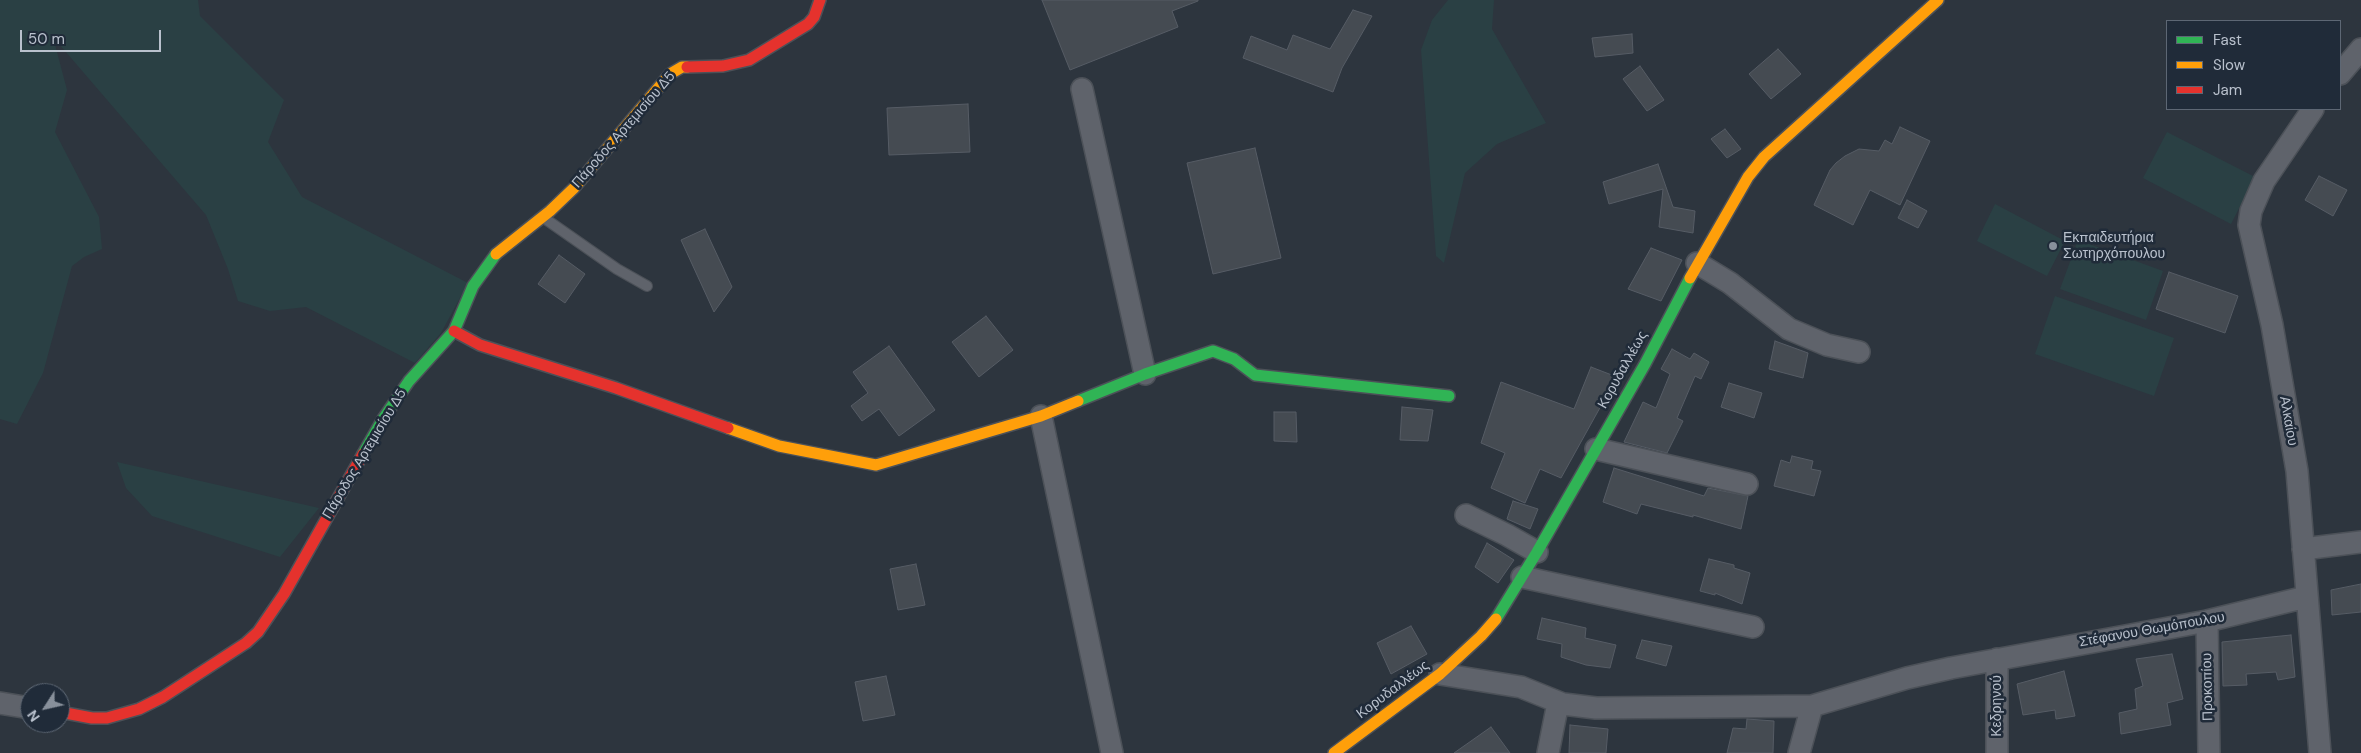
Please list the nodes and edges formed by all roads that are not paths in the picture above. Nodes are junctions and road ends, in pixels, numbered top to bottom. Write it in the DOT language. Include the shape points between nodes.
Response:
graph roads {
  1 [pos="820,0"];
  2 [pos="1938,0"];
  3 [pos="2361,49"];
  4 [pos="2341,73"];
  5 [pos="1082,89"];
  6 [pos="2312,110"];
  7 [pos="543,217"];
  8 [pos="1697,263"];
  9 [pos="647,286"];
  10 [pos="454,331"];
  11 [pos="1860,352"];
  12 [pos="1145,374"];
  13 [pos="1449,396"];
  14 [pos="1041,416"];
  15 [pos="1596,449"];
  16 [pos="1747,484"];
  17 [pos="1466,515"];
  18 [pos="2361,542"];
  19 [pos="2304,549"];
  20 [pos="1537,552"];
  21 [pos="1522,578"];
  22 [pos="2306,597"];
  23 [pos="2207,621"];
  24 [pos="1753,627"];
  25 [pos="1998,659"];
  26 [pos="1440,674"];
  27 [pos="1558,703"];
  28 [pos="0,704"];
  29 [pos="1812,706"];
  30 [pos="20,707"];
  31 [pos="70,714"];
  32 [pos="1112,753"];
  33 [pos="1334,753"];
  34 [pos="1548,753"];
  35 [pos="1799,753"];
  36 [pos="1997,753"];
  37 [pos="2209,753"];
  38 [pos="2320,753"];
  1 -- 7 [label="street, Πάροδος Αρτεμισίου Δ5" via="808,24 749,60 723,66 682,66 670,74 574,188"];
  2 -- 8 [label="street, Κορυδαλλέως" via="1764,157 1730,204"];
  3 -- 4 [label="street"];
  5 -- 12 [label="street"];
  6 -- 19 [label="street, Αλκαίου" via="2264,181 2251,211 2249,225 2272,325 2293,447"];
  7 -- 9 [label="lane"];
  7 -- 10 [label="street, Πάροδος Αρτεμισίου Δ5" via="493,256 473,286"];
  8 -- 11 [label="street" via="1730,283 1789,329 1827,345"];
  8 -- 15 [label="street, Κορυδαλλέως"];
  10 -- 14 [label="street" via="480,345 616,388 779,446 876,465"];
  10 -- 31 [label="street, Πάροδος Αρτεμισίου Δ5" via="409,381 383,419 284,594 258,632 163,697 139,709 107,718"];
  12 -- 13 [label="street" via="1213,351 1234,359 1255,375"];
  12 -- 14 [label="street"];
  14 -- 32 [label="street"];
  15 -- 16 [label="street"];
  15 -- 20 [label="street, Κορυδαλλέως"];
  17 -- 20 [label="street"];
  18 -- 19 [label="street"];
  19 -- 22 [label="street, Αλκαίου"];
  20 -- 21 [label="street, Κορυδαλλέως"];
  21 -- 24 [label="street"];
  21 -- 26 [label="street, Κορυδαλλέως" via="1482,636"];
  22 -- 23 [label="street, Στέφανου Θωμόπουλου"];
  22 -- 38 [label="street, Αλκαίου"];
  23 -- 25 [label="street, Στέφανου Θωμόπουλου"];
  23 -- 37 [label="street, Προκοπίου"];
  25 -- 29 [label="street, Στέφανου Θωμόπουλου" via="1926,673"];
  25 -- 36 [label="street, Κεδρηνού"];
  26 -- 27 [label="street, Στέφανου Θωμόπουλου" via="1521,687"];
  26 -- 33 [label="street, Κορυδαλλέως"];
  27 -- 29 [label="street, Στέφανου Θωμόπουλου" via="1596,708"];
  27 -- 34 [label="street"];
  28 -- 30 [label="street"];
  29 -- 35 [label="street"];
}
